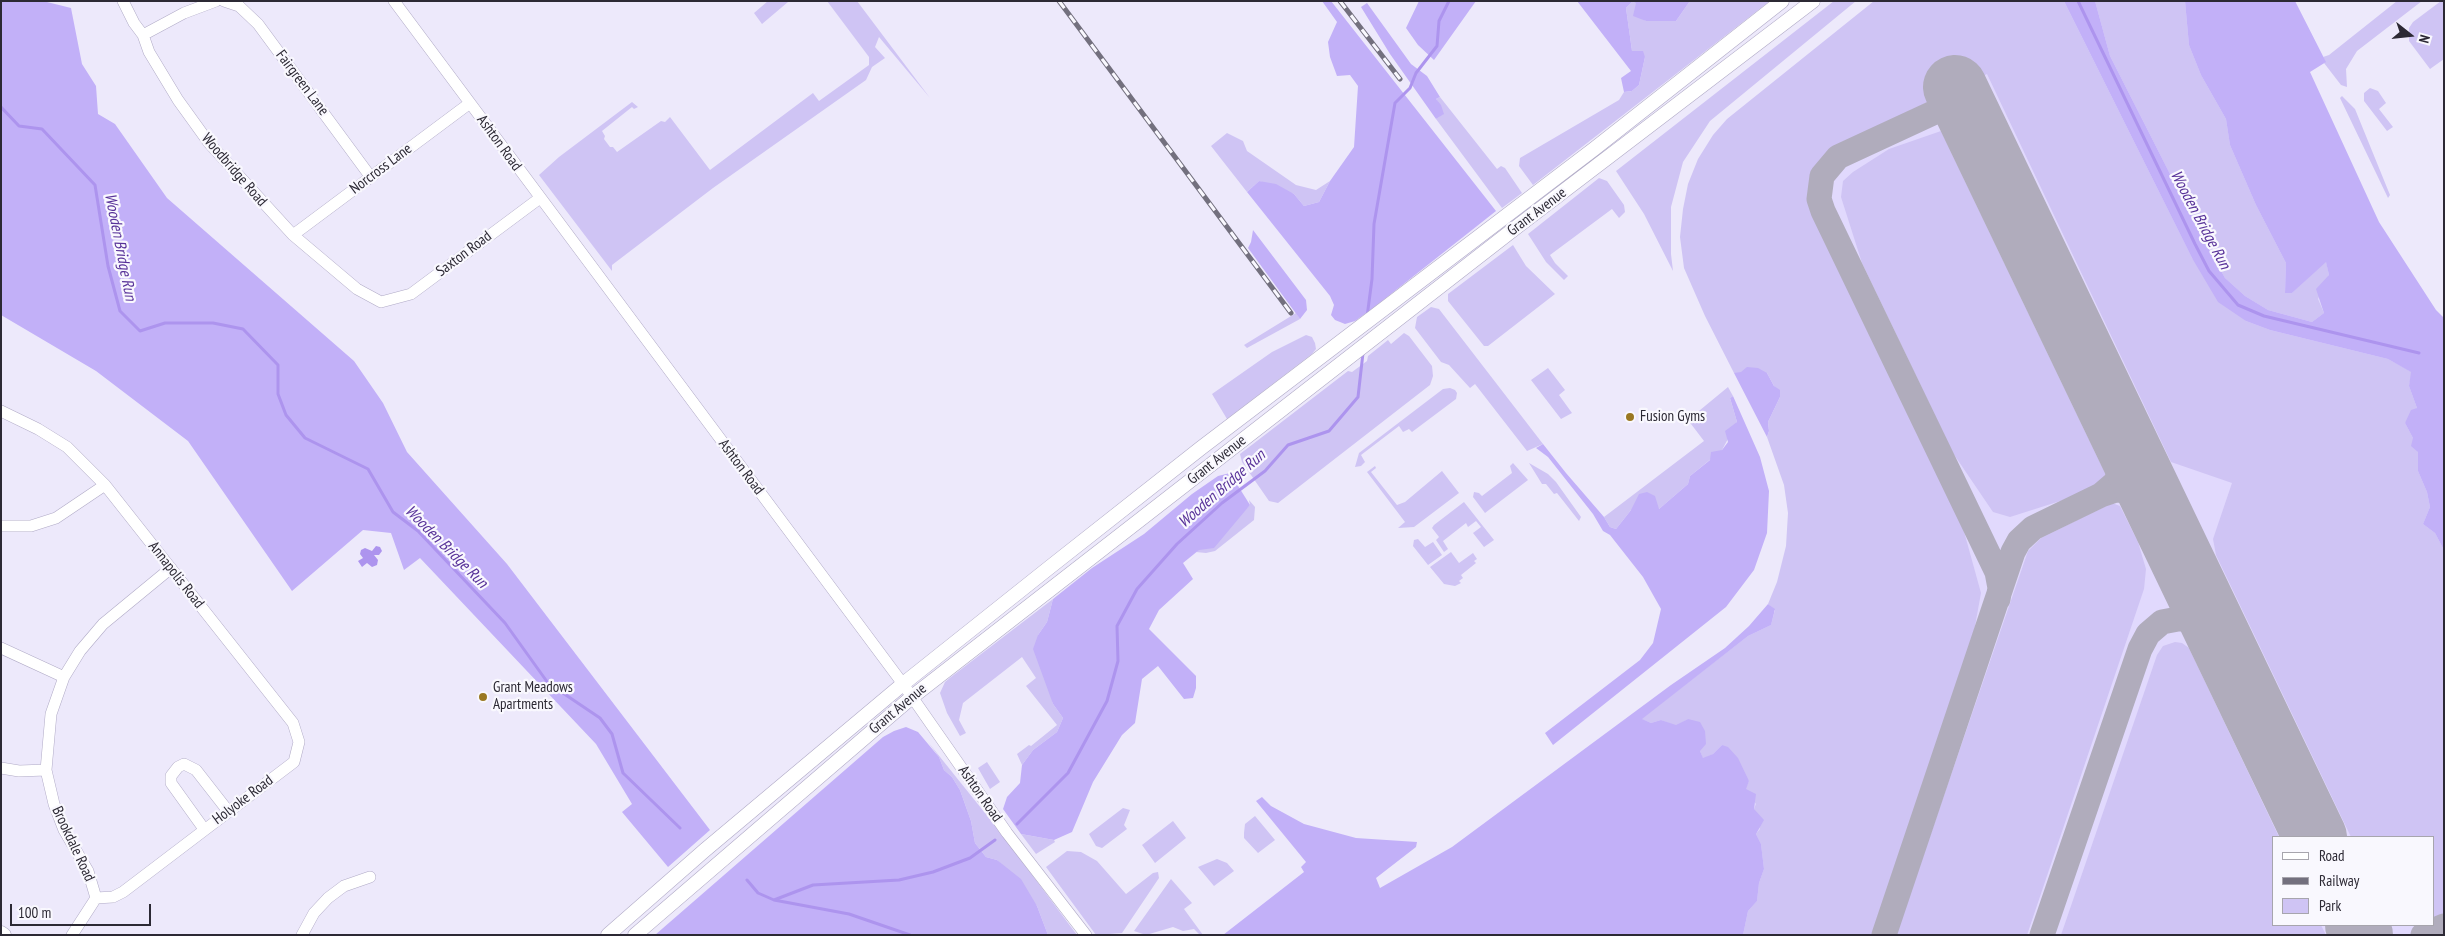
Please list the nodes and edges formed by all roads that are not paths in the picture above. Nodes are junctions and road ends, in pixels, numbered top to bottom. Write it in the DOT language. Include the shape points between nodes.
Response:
graph roads {
  1 [pos="123,1"];
  2 [pos="216,1"];
  3 [pos="224,1"];
  4 [pos="394,1"];
  5 [pos="1782,1"];
  6 [pos="1813,1"];
  7 [pos="143,34"];
  8 [pos="470,103"];
  9 [pos="370,176"];
  10 [pos="540,198"];
  11 [pos="1483,232"];
  12 [pos="293,235"];
  13 [pos="1434,291"];
  14 [pos="384,302"];
  15 [pos="1,411"];
  16 [pos="105,485"];
  17 [pos="1136,498"];
  18 [pos="1148,514"];
  19 [pos="1,526"];
  20 [pos="171,568"];
  21 [pos="1,648"];
  22 [pos="64,677"];
  23 [pos="903,684"];
  24 [pos="912,697"];
  25 [pos="1,768"];
  26 [pos="46,770"];
  27 [pos="283,770"];
  28 [pos="228,811"];
  29 [pos="736,824"];
  30 [pos="204,830"];
  31 [pos="746,838"];
  32 [pos="370,877"];
  33 [pos="96,898"];
  34 [pos="72,935"];
  35 [pos="302,935"];
  36 [pos="608,935"];
  37 [pos="635,935"];
  38 [pos="1086,935"];
  1 -- 7 [label="street, Woodbridge Road"];
  2 -- 7 [label="street"];
  3 -- 9 [label="street, Fairgreen Lane" via="239,6 258,24"];
  4 -- 8 [label="street, Ashton Road"];
  5 -- 11 [label="main road, Grant Avenue"];
  6 -- 13 [label="main road, Grant Avenue"];
  7 -- 12 [label="street, Woodbridge Road" via="149,52 178,100 209,143"];
  8 -- 9 [label="street, Norcross Lane"];
  8 -- 10 [label="street, Ashton Road"];
  9 -- 12 [label="street, Norcross Lane"];
  10 -- 14 [label="street, Saxton Road" via="411,294"];
  10 -- 23 [label="street, Ashton Road"];
  11 -- 13 [label="main road" via="1466,258 1435,284"];
  11 -- 17 [label="main road, Grant Avenue"];
  12 -- 14 [label="street, Woodbridge Road" via="357,289"];
  13 -- 18 [label="main road, Grant Avenue"];
  15 -- 16 [label="street, Annapolis Road" via="67,448"];
  16 -- 19 [label="street" via="56,518 30,526"];
  16 -- 20 [label="street, Annapolis Road"];
  17 -- 18 [label="main road"];
  17 -- 23 [label="main road, Grant Avenue"];
  18 -- 24 [label="main road, Grant Avenue"];
  20 -- 22 [label="street, Brookdale Road" via="103,624"];
  20 -- 27 [label="street, Annapolis Road" via="293,723 299,742 297,757"];
  21 -- 22 [label="street"];
  22 -- 26 [label="street, Brookdale Road" via="51,714"];
  23 -- 24 [label="street, Ashton Road"];
  23 -- 29 [label="main road, Grant Avenue"];
  24 -- 31 [label="main road, Grant Avenue"];
  24 -- 38 [label="street, Ashton Road" via="1007,833"];
  25 -- 26 [label="street"];
  26 -- 33 [label="street, Brookdale Road" via="57,813 88,871"];
  27 -- 28 [label="street, Holyoke Road"];
  28 -- 30 [label="street, Holyoke Road"];
  28 -- 30 [label="street, Holyoke Road" via="196,770 184,764 178,767 170,776 171,783"];
  29 -- 31 [label="main road"];
  29 -- 36 [label="main road, Grant Avenue"];
  30 -- 33 [label="street, Holyoke Road" via="122,892 113,897"];
  31 -- 37 [label="main road, Grant Avenue"];
  32 -- 35 [label="street" via="344,886 328,898 314,913"];
  33 -- 34 [label="street"];
}
